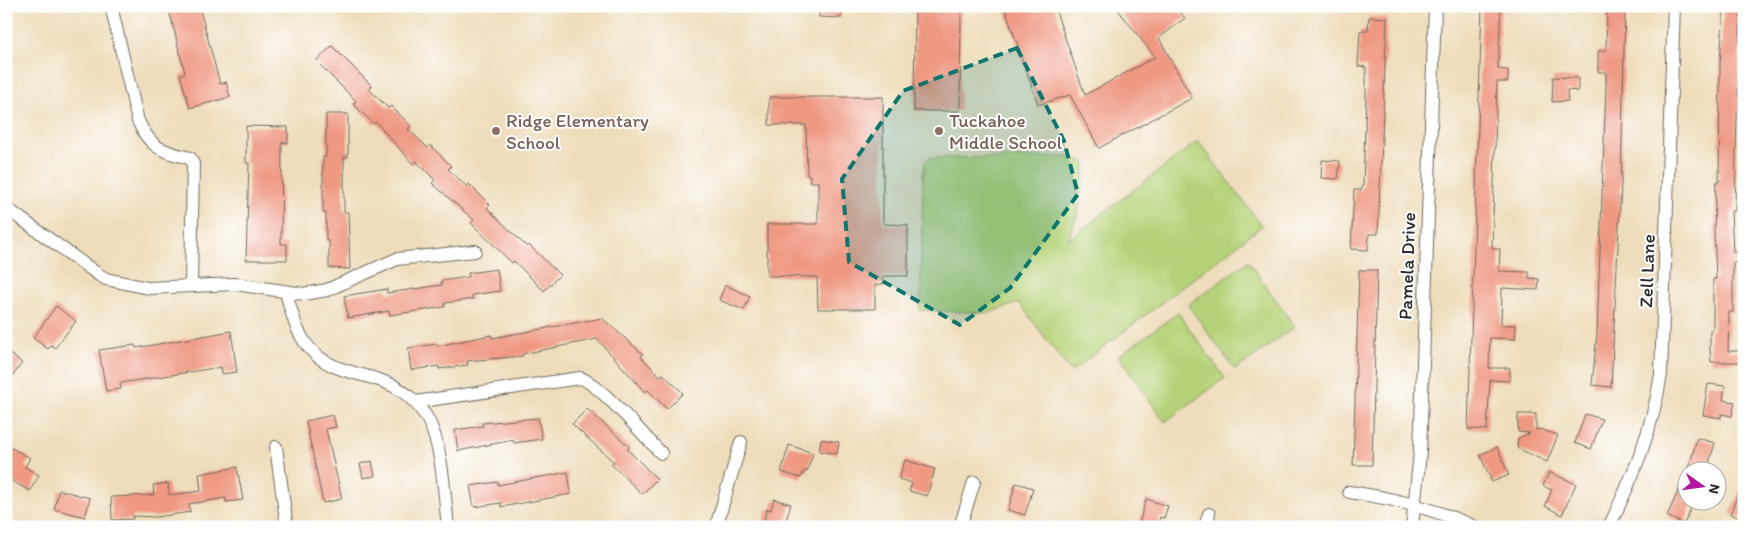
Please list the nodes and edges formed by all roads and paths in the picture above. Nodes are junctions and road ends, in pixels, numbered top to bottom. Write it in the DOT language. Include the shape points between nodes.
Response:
graph roads {
  1 [pos="111,6"];
  2 [pos="1434,6"];
  3 [pos="1674,6"];
  4 [pos="6,208"];
  5 [pos="475,251"];
  6 [pos="191,286"];
  7 [pos="286,292"];
  8 [pos="415,402"];
  9 [pos="741,442"];
  10 [pos="276,447"];
  11 [pos="661,453"];
  12 [pos="974,482"];
  13 [pos="1349,492"];
  14 [pos="1415,505"];
  15 [pos="1209,514"];
  16 [pos="288,527"];
  17 [pos="448,527"];
  18 [pos="716,527"];
  19 [pos="960,527"];
  20 [pos="1205,527"];
  21 [pos="1412,527"];
  22 [pos="1475,527"];
  23 [pos="1609,527"];
  1 -- 6 [label="street" via="143,132 151,144 190,158 193,164"];
  2 -- 14 [label="street, Pamela Drive" via="1420,453"];
  3 -- 23 [label="street, Zell Lane" via="1661,374 1645,445"];
  4 -- 6 [label="street" via="106,279 148,288"];
  5 -- 7 [label="street" via="397,259 327,290 304,294"];
  6 -- 7 [label="street" via="235,284"];
  7 -- 8 [label="street" via="299,333 314,354 336,366 391,383"];
  8 -- 11 [label="street" via="580,378 600,391"];
  8 -- 17 [label="street" via="431,426 438,452"];
  9 -- 18 [label="street"];
  10 -- 16 [label="street"];
  12 -- 19 [label="street"];
  13 -- 14 [label="street"];
  14 -- 21 [label="street, Pamela Drive"];
  14 -- 22 [label="street" via="1445,513"];
  15 -- 20 [label="street"];
}
